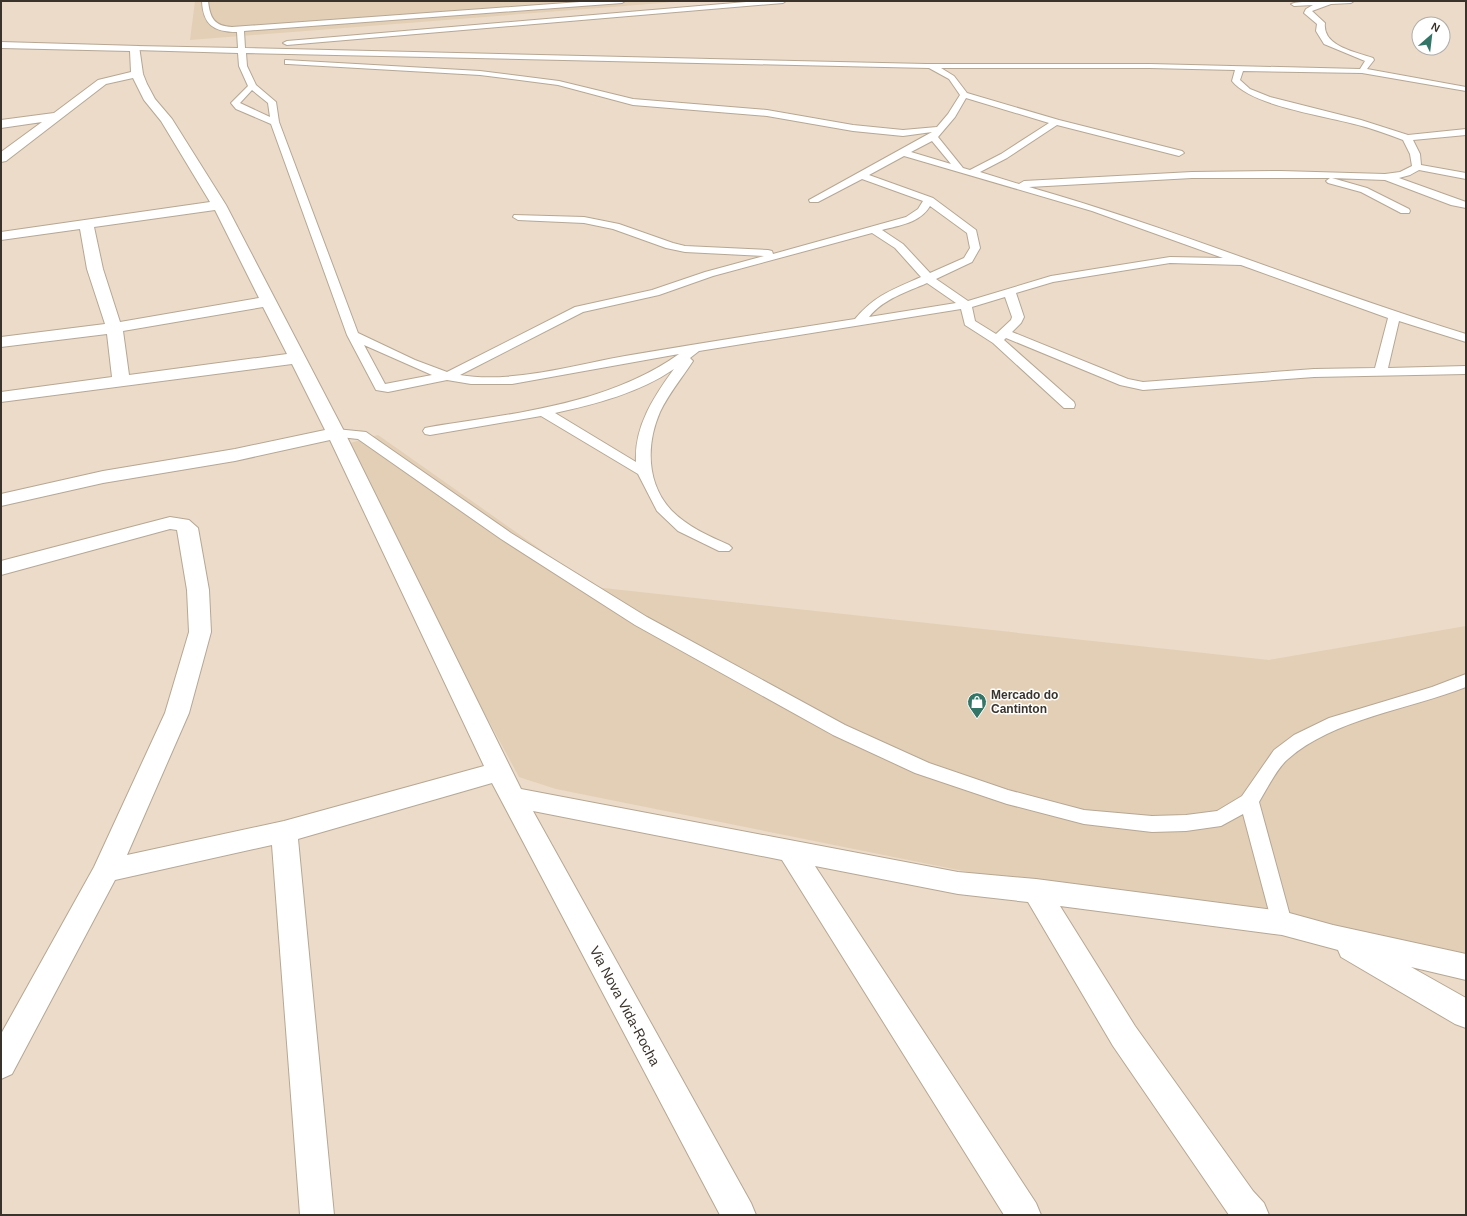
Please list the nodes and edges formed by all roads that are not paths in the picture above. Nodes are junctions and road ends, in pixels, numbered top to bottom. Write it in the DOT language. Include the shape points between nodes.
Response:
graph roads {
  1 [pos="206,1"];
  2 [pos="622,1"];
  3 [pos="783,1"];
  4 [pos="1333,1"];
  5 [pos="1351,1"];
  6 [pos="1294,4"];
  7 [pos="240,29"];
  8 [pos="3,46"];
  9 [pos="135,48"];
  10 [pos="242,52"];
  11 [pos="265,60"];
  12 [pos="280,61"];
  13 [pos="926,66"];
  14 [pos="1240,68"];
  15 [pos="1362,71"];
  16 [pos="137,74"];
  17 [pos="252,86"];
  18 [pos="1466,89"];
  19 [pos="964,95"];
  20 [pos="60,115"];
  21 [pos="275,122"];
  22 [pos="1056,122"];
  23 [pos="1,124"];
  24 [pos="1466,132"];
  25 [pos="903,133"];
  26 [pos="936,133"];
  27 [pos="1407,138"];
  28 [pos="927,148"];
  29 [pos="903,153"];
  30 [pos="1179,153"];
  31 [pos="1,158"];
  32 [pos="1417,167"];
  33 [pos="959,168"];
  34 [pos="973,172"];
  35 [pos="1306,174"];
  36 [pos="861,175"];
  37 [pos="1466,176"];
  38 [pos="1385,177"];
  39 [pos="1013,184"];
  40 [pos="814,200"];
  41 [pos="929,200"];
  42 [pos="219,205"];
  43 [pos="1466,205"];
  44 [pos="1406,211"];
  45 [pos="518,217"];
  46 [pos="86,225"];
  47 [pos="873,229"];
  48 [pos="1,236"];
  49 [pos="1190,244"];
  50 [pos="784,253"];
  51 [pos="1170,260"];
  52 [pos="1240,262"];
  53 [pos="928,278"];
  54 [pos="1009,291"];
  55 [pos="268,301"];
  56 [pos="966,305"];
  57 [pos="1394,316"];
  58 [pos="859,322"];
  59 [pos="114,328"];
  60 [pos="353,335"];
  61 [pos="1001,336"];
  62 [pos="1466,338"];
  63 [pos="1,342"];
  64 [pos="698,347"];
  65 [pos="397,356"];
  66 [pos="297,358"];
  67 [pos="370,369"];
  68 [pos="1466,370"];
  69 [pos="1381,371"];
  70 [pos="448,376"];
  71 [pos="121,382"];
  72 [pos="1,397"];
  73 [pos="1069,405"];
  74 [pos="543,412"];
  75 [pos="430,431"];
  76 [pos="336,433"];
  77 [pos="644,472"];
  78 [pos="1,500"];
  79 [pos="724,548"];
  80 [pos="1,568"];
  81 [pos="1466,680"];
  82 [pos="500,771"];
  83 [pos="512,797"];
  84 [pos="1249,800"];
  85 [pos="284,832"];
  86 [pos="792,852"];
  87 [pos="106,871"];
  88 [pos="1036,891"];
  89 [pos="1282,923"];
  90 [pos="1333,937"];
  91 [pos="1466,967"];
  92 [pos="1466,1014"];
  93 [pos="1,1064"];
  94 [pos="317,1215"];
  95 [pos="738,1215"];
  96 [pos="1024,1215"];
  97 [pos="1252,1215"];
  1 -- 7 [label="lane" via="205,13 210,23 215,27"];
  2 -- 7 [label="lane"];
  3 -- 10 [label="lane"];
  4 -- 5 [label="lane"];
  4 -- 6 [label="lane"];
  4 -- 15 [label="lane" via="1311,8 1308,13 1321,23 1320,32 1327,42 1370,60"];
  7 -- 10 [label="lane"];
  8 -- 9 [label="street"];
  9 -- 10 [label="lane"];
  9 -- 16 [label="street"];
  10 -- 11 [label="lane"];
  10 -- 13 [label="lane"];
  10 -- 17 [label="lane" via="243,66"];
  12 -- 25 [label="lane" via="520,77 559,83 633,102 730,108 853,128"];
  13 -- 14 [label="lane"];
  13 -- 19 [label="lane" via="945,72 953,78"];
  14 -- 15 [label="lane"];
  14 -- 27 [label="lane" via="1236,81 1253,94"];
  15 -- 18 [label="lane"];
  16 -- 20 [label="street" via="102,82"];
  16 -- 42 [label="street, Via Nova Vida-Rocha" via="150,100 166,119"];
  17 -- 21 [label="lane" via="272,102"];
  17 -- 21 [label="lane" via="235,103"];
  19 -- 22 [label="lane"];
  19 -- 26 [label="lane" via="952,115"];
  20 -- 23 [label="street"];
  20 -- 31 [label="street"];
  21 -- 60 [label="lane"];
  22 -- 30 [label="lane"];
  22 -- 34 [label="lane" via="1004,156"];
  24 -- 27 [label="lane"];
  25 -- 26 [label="lane"];
  25 -- 28 [label="lane"];
  26 -- 28 [label="lane"];
  26 -- 33 [label="lane"];
  27 -- 32 [label="lane" via="1415,154"];
  28 -- 29 [label="lane"];
  28 -- 33 [label="lane"];
  29 -- 33 [label="lane"];
  29 -- 36 [label="lane"];
  32 -- 37 [label="lane"];
  32 -- 38 [label="lane" via="1409,174"];
  33 -- 34 [label="lane"];
  34 -- 39 [label="lane"];
  35 -- 38 [label="lane"];
  35 -- 39 [label="lane" via="1192,175"];
  35 -- 44 [label="lane" via="1364,190"];
  36 -- 40 [label="lane"];
  36 -- 41 [label="lane"];
  38 -- 43 [label="lane"];
  39 -- 49 [label="lane" via="1096,209"];
  41 -- 47 [label="lane" via="922,211 910,219"];
  41 -- 53 [label="lane" via="972,232 975,248 968,260"];
  42 -- 46 [label="street"];
  42 -- 55 [label="street, Via Nova Vida-Rocha"];
  45 -- 50 [label="lane" via="615,226 685,249"];
  46 -- 48 [label="street"];
  46 -- 59 [label="street" via="95,269"];
  47 -- 50 [label="lane" via="840,240"];
  47 -- 53 [label="lane" via="899,246"];
  49 -- 51 [label="lane"];
  49 -- 52 [label="lane"];
  50 -- 70 [label="lane" via="709,274 655,293 580,309"];
  51 -- 52 [label="lane"];
  51 -- 54 [label="lane" via="1051,279"];
  52 -- 57 [label="lane"];
  53 -- 56 [label="lane"];
  53 -- 58 [label="lane" via="888,296 871,307"];
  54 -- 56 [label="lane"];
  54 -- 61 [label="lane" via="1018,317"];
  55 -- 59 [label="street"];
  55 -- 66 [label="street, Via Nova Vida-Rocha"];
  56 -- 58 [label="lane"];
  56 -- 61 [label="lane" via="970,323"];
  57 -- 62 [label="lane"];
  57 -- 69 [label="lane"];
  58 -- 64 [label="lane"];
  59 -- 63 [label="street"];
  59 -- 71 [label="street"];
  60 -- 65 [label="lane"];
  60 -- 67 [label="lane"];
  61 -- 69 [label="lane" via="1124,382 1144,386 1314,373"];
  61 -- 73 [label="lane"];
  64 -- 70 [label="lane" via="512,380 487,381"];
  64 -- 74 [label="lane" via="648,380 592,400"];
  64 -- 77 [label="lane" via="675,375 658,402 644,435"];
  65 -- 67 [label="lane"];
  65 -- 70 [label="lane"];
  66 -- 71 [label="street"];
  66 -- 76 [label="street, Via Nova Vida-Rocha"];
  67 -- 70 [label="lane" via="380,387 388,388"];
  68 -- 69 [label="lane"];
  71 -- 72 [label="street"];
  74 -- 75 [label="lane"];
  74 -- 77 [label="lane"];
  76 -- 78 [label="street" via="235,455 103,477"];
  76 -- 82 [label="street, Via Nova Vida-Rocha"];
  76 -- 84 [label="lane" via="361,435 506,536 641,621 839,730 922,768 1007,797 1084,817 1152,824 1221,818"];
  77 -- 79 [label="lane" via="655,498 670,518 692,534"];
  80 -- 87 [label="street" via="170,523 182,524 188,528 198,590 200,632 177,713"];
  81 -- 84 [label="lane" via="1335,723 1300,740 1280,755"];
  82 -- 83 [label="street, Via Nova Vida-Rocha"];
  82 -- 85 [label="street"];
  83 -- 86 [label="street"];
  83 -- 95 [label="street, Via Nova Vida-Rocha"];
  84 -- 89 [label="lane"];
  85 -- 87 [label="street"];
  85 -- 94 [label="street"];
  86 -- 88 [label="street" via="958,883"];
  86 -- 96 [label="street"];
  87 -- 93 [label="street"];
  88 -- 89 [label="street"];
  88 -- 97 [label="street" via="1124,1036"];
  89 -- 90 [label="street"];
  90 -- 91 [label="street"];
  90 -- 92 [label="street"];
}
